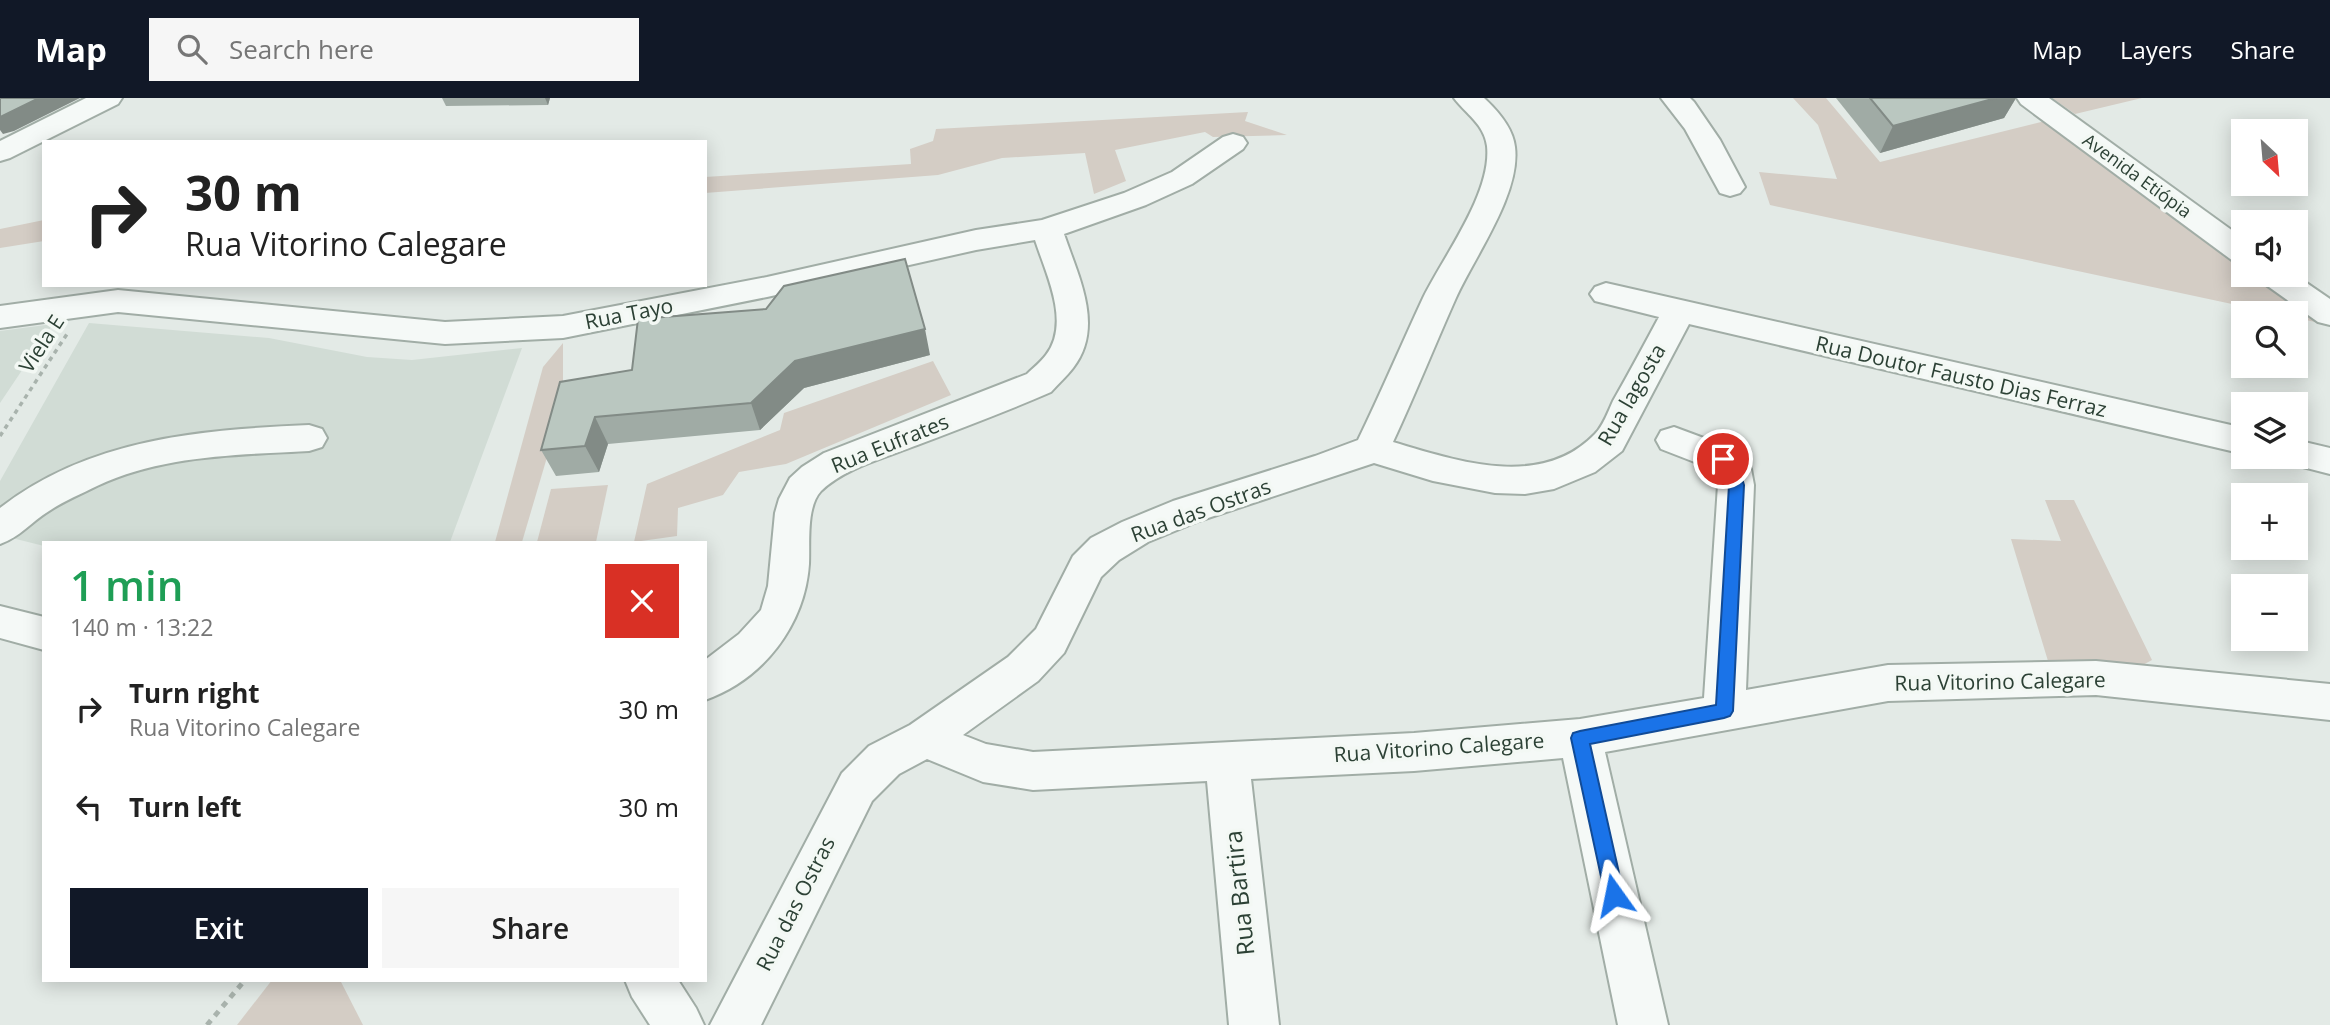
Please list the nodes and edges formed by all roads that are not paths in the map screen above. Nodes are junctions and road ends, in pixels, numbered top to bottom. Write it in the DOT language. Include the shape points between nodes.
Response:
graph roads {
  1 [pos="108,98"];
  2 [pos="1675,98"];
  3 [pos="2031,98"];
  4 [pos="1475,104"];
  5 [pos="1233,143"];
  6 [pos="0,152"];
  7 [pos="1730,187"];
  8 [pos="1047,229"];
  9 [pos="2231,244"];
  10 [pos="2291,287"];
  11 [pos="1606,294"];
  12 [pos="1678,313"];
  13 [pos="2330,314"];
  14 [pos="0,317"];
  15 [pos="309,438"];
  16 [pos="2231,438"];
  17 [pos="1674,440"];
  18 [pos="1372,449"];
  19 [pos="2308,456"];
  20 [pos="2330,461"];
  21 [pos="0,529"];
  22 [pos="0,622"];
  23 [pos="42,633"];
  24 [pos="707,682"];
  25 [pos="2330,702"];
  26 [pos="1724,711"];
  27 [pos="925,738"];
  28 [pos="1580,738"];
  29 [pos="1227,761"];
  30 [pos="650,982"];
  31 [pos="679,1025"];
  32 [pos="735,1025"];
  33 [pos="1254,1025"];
  34 [pos="1643,1025"];
  1 -- 6 [label="street"];
  2 -- 7 [label="street" via="1708,140"];
  3 -- 9 [label="street, Avenida Etiópia"];
  4 -- 18 [label="street" via="1496,130 1502,154 1489,203 1449,277"];
  5 -- 8 [label="street, Rua Tayo" via="1182,178"];
  8 -- 14 [label="street, Rua Tayo" via="563,327 445,333 118,302"];
  8 -- 24 [label="street, Rua Eufrates" via="1070,298 1073,331 1062,359 1039,383 837,462 815,475 796,500 789,588 777,619 746,653"];
  10 -- 13 [label="street"];
  11 -- 12 [label="street, Rua Doutor Fausto Dias Ferraz"];
  12 -- 16 [label="street, Rua Doutor Fausto Dias Ferraz"];
  12 -- 18 [label="street, Rua lagosta" via="1609,442 1576,468 1527,480 1492,481"];
  15 -- 21 [label="street" via="210,443 149,454 87,475 35,502"];
  17 -- 26 [label="street" via="1723,459 1733,469 1736,485"];
  18 -- 27 [label="street, Rua das Ostras" via="1186,512 1105,549 1087,567 1050,641 1023,669"];
  19 -- 20 [label="street"];
  22 -- 23 [label="street"];
  25 -- 26 [label="street, Rua Vitorino Calegare" via="2096,678 1888,683"];
  26 -- 28 [label="street, Rua Vitorino Calegare"];
  27 -- 29 [label="street, Rua Vitorino Calegare" via="983,763 1033,771"];
  27 -- 32 [label="street, Rua das Ostras" via="884,760 857,787"];
  28 -- 29 [label="street, Rua Vitorino Calegare"];
  28 -- 34 [label="street"];
  29 -- 33 [label="street, Rua Bartira"];
  30 -- 31 [label="street"];
}
